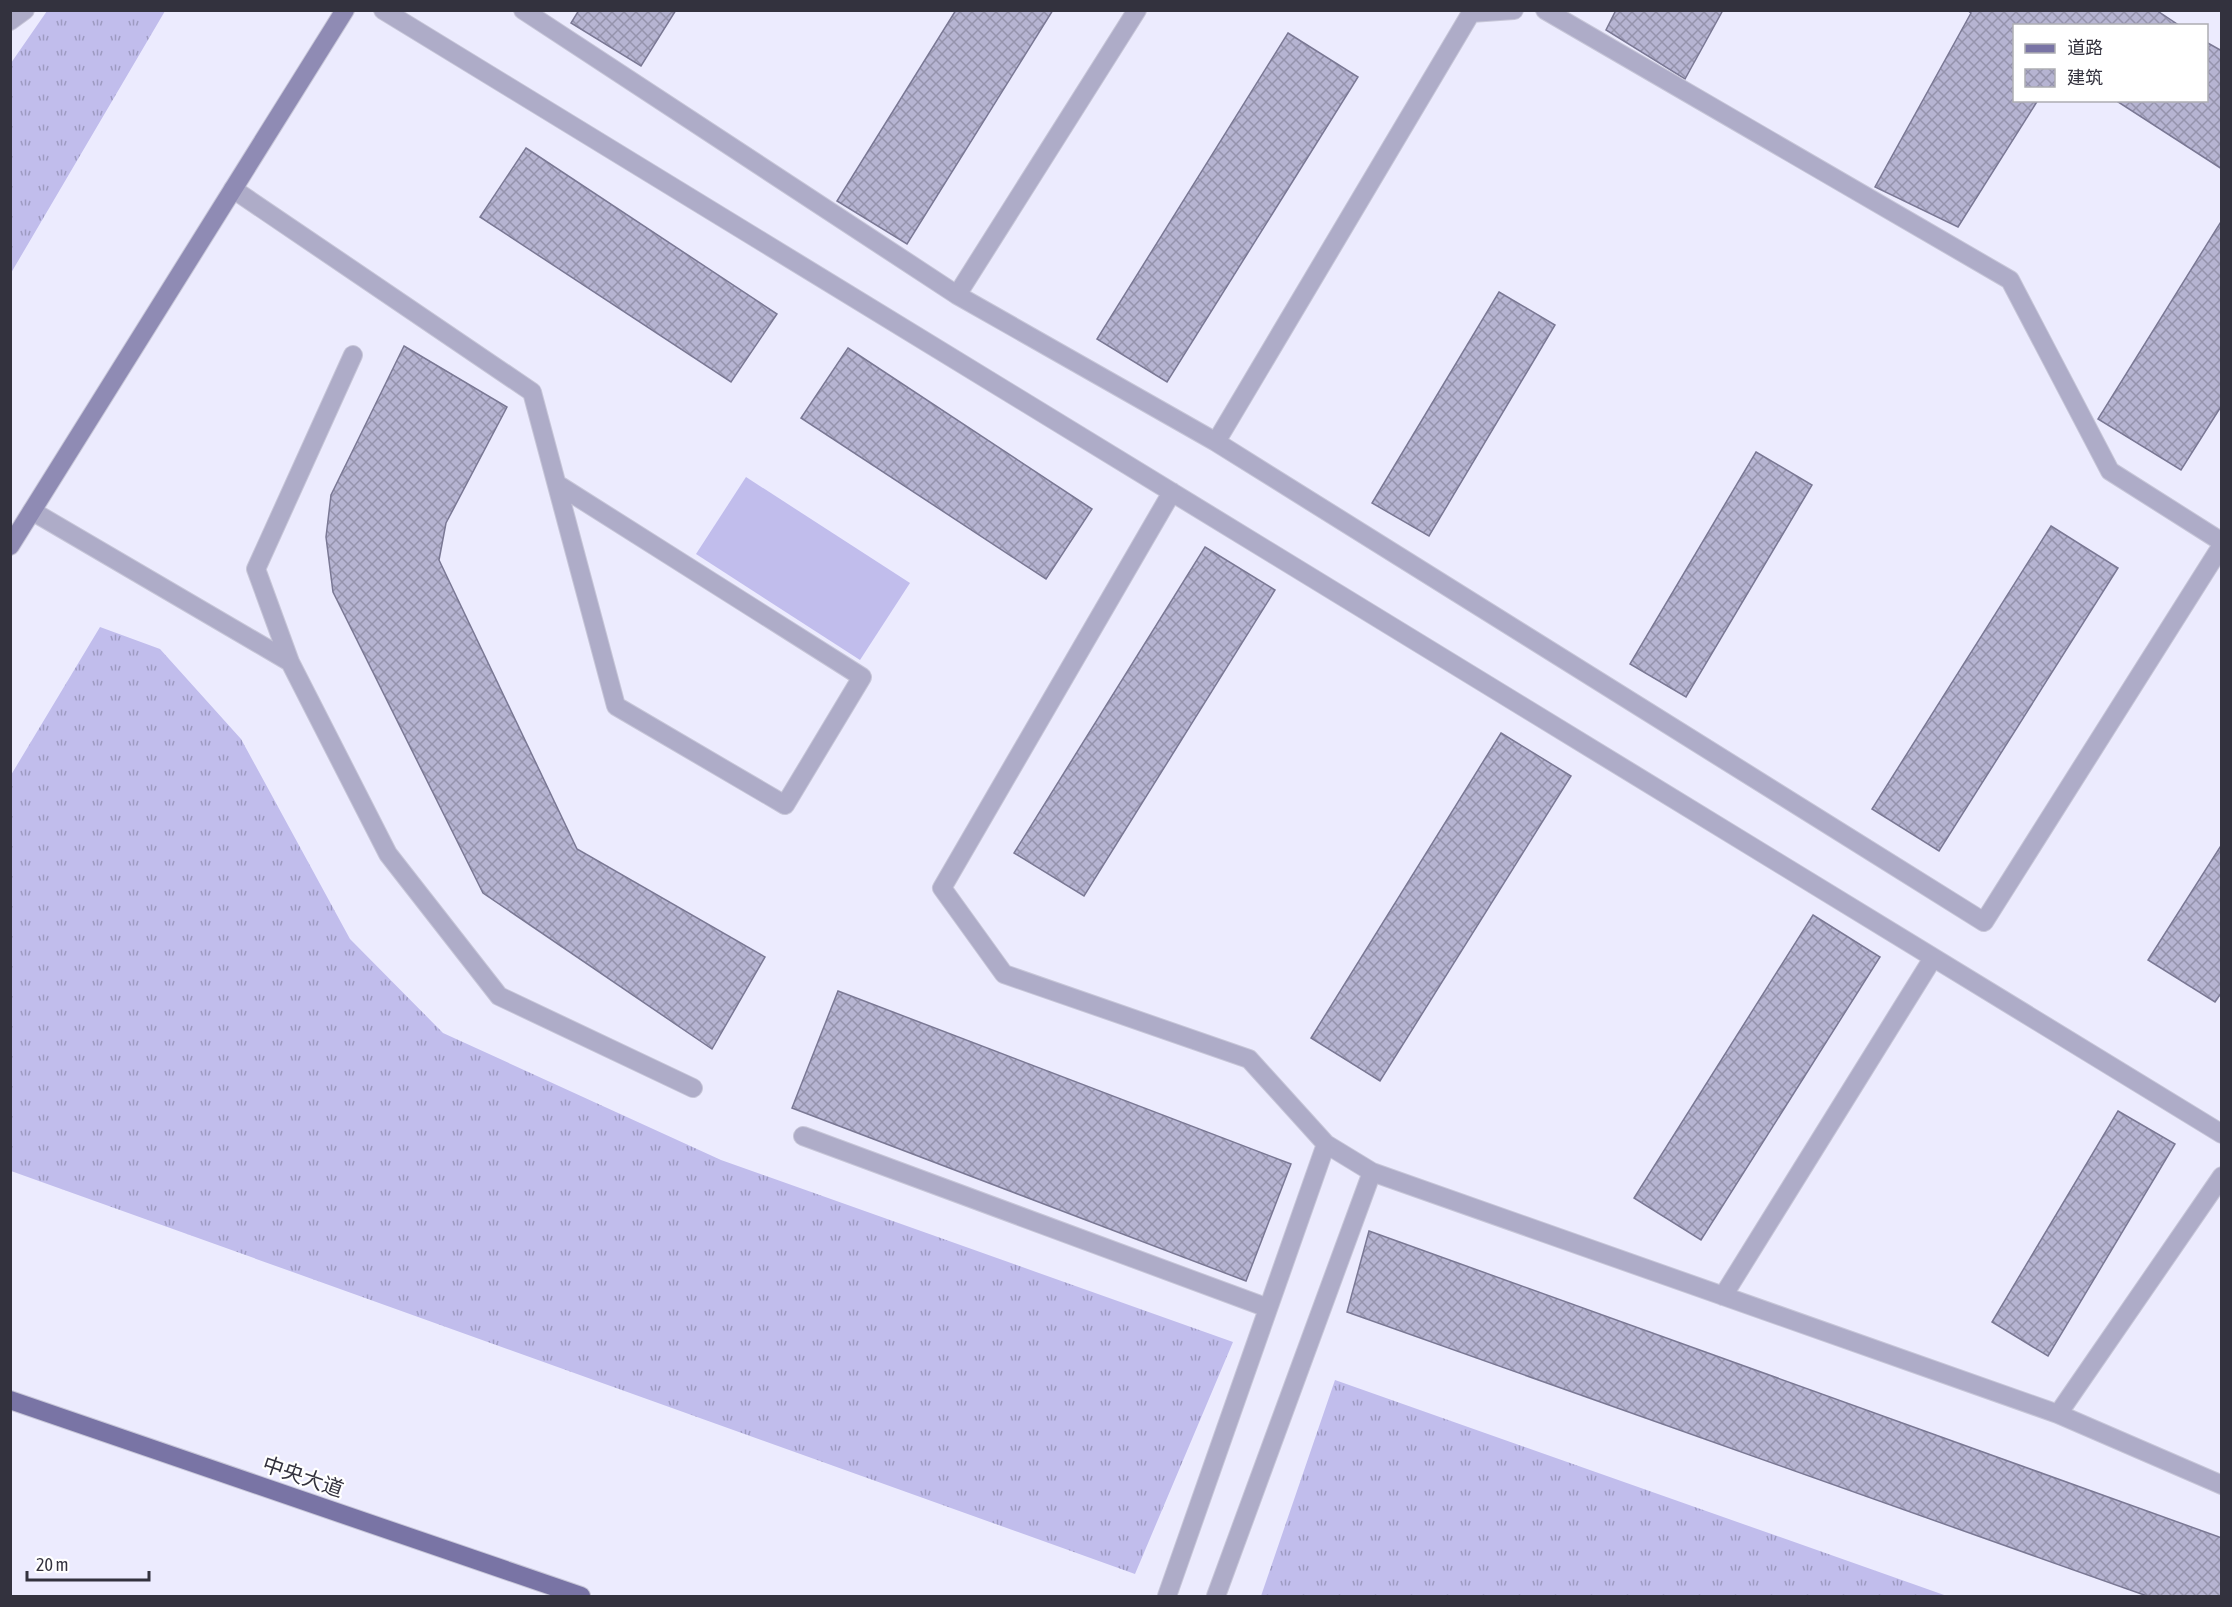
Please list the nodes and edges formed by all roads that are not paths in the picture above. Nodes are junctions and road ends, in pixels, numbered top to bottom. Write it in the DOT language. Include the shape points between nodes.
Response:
graph roads {
  1 [pos="25,10"];
  2 [pos="345,10"];
  3 [pos="383,10"];
  4 [pos="522,10"];
  5 [pos="1137,10"];
  6 [pos="1514,10"];
  7 [pos="1545,10"];
  8 [pos="10,21"];
  9 [pos="233,189"];
  10 [pos="957,295"];
  11 [pos="352,355"];
  12 [pos="1216,442"];
  13 [pos="557,483"];
  14 [pos="1172,492"];
  15 [pos="32,512"];
  16 [pos="2222,544"];
  17 [pos="10,546"];
  18 [pos="290,663"];
  19 [pos="1933,958"];
  20 [pos="693,1088"];
  21 [pos="2222,1134"];
  22 [pos="803,1136"];
  23 [pos="1326,1144"];
  24 [pos="1372,1172"];
  25 [pos="2222,1176"];
  26 [pos="1723,1296"];
  27 [pos="1268,1308"];
  28 [pos="10,1400"];
  29 [pos="2058,1414"];
  30 [pos="2222,1485"];
  31 [pos="581,1596"];
  32 [pos="1167,1596"];
  33 [pos="1216,1596"];
  1 -- 8 [label="street"];
  2 -- 9 [label="street"];
  3 -- 14 [label="street"];
  4 -- 10 [label="street"];
  5 -- 10 [label="street"];
  6 -- 12 [label="street" via="1471,14"];
  7 -- 16 [label="street" via="2010,280 2110,471"];
  9 -- 13 [label="street" via="532,392"];
  9 -- 15 [label="street"];
  10 -- 12 [label="street"];
  11 -- 18 [label="street" via="256,568"];
  12 -- 16 [label="street" via="1984,922"];
  13 -- 13 [label="street" via="616,706 785,805 862,677"];
  14 -- 19 [label="street"];
  14 -- 23 [label="street" via="942,888 1004,974 1249,1059"];
  15 -- 17 [label="street"];
  15 -- 18 [label="street"];
  18 -- 20 [label="street" via="388,854 499,996"];
  19 -- 21 [label="street"];
  19 -- 26 [label="street"];
  22 -- 27 [label="street"];
  23 -- 24 [label="street"];
  23 -- 27 [label="street"];
  24 -- 26 [label="street"];
  24 -- 33 [label="street"];
  25 -- 29 [label="street"];
  26 -- 29 [label="street"];
  27 -- 32 [label="street"];
  28 -- 31 [label="main road, 中央大道"];
  29 -- 30 [label="street"];
}
